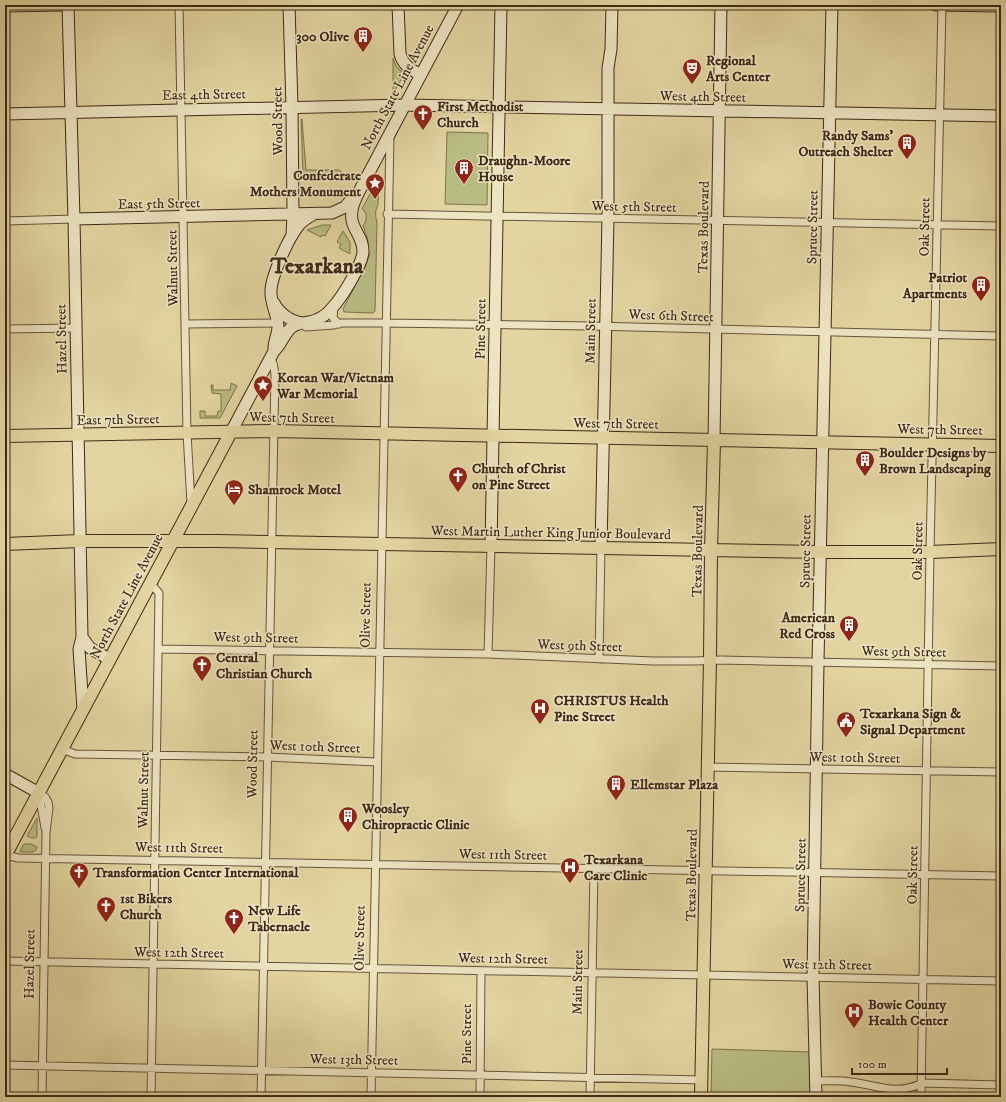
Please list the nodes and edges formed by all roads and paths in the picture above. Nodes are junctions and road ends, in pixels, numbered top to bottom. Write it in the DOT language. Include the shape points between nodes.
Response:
graph roads {
  1 [pos="61,5"];
  2 [pos="68,5"];
  3 [pos="179,5"];
  4 [pos="289,5"];
  5 [pos="398,5"];
  6 [pos="458,5"];
  7 [pos="500,5"];
  8 [pos="612,5"];
  9 [pos="722,5"];
  10 [pos="832,5"];
  11 [pos="936,5"];
  12 [pos="942,5"];
  13 [pos="5,6"];
  14 [pos="1001,6"];
  15 [pos="421,75"];
  16 [pos="405,105"];
  17 [pos="499,106"];
  18 [pos="292,107"];
  19 [pos="608,108"];
  20 [pos="181,110"];
  21 [pos="719,111"];
  22 [pos="72,112"];
  23 [pos="829,113"];
  24 [pos="5,114"];
  25 [pos="940,115"];
  26 [pos="1001,116"];
  27 [pos="390,133"];
  28 [pos="362,184"];
  29 [pos="332,213"];
  30 [pos="315,214"];
  31 [pos="387,214"];
  32 [pos="293,215"];
  33 [pos="497,216"];
  34 [pos="184,217"];
  35 [pos="608,218"];
  36 [pos="74,219"];
  37 [pos="718,220"];
  38 [pos="5,221"];
  39 [pos="828,222"];
  40 [pos="353,225"];
  41 [pos="937,225"];
  42 [pos="1001,226"];
  43 [pos="292,236"];
  44 [pos="271,295"];
  45 [pos="334,307"];
  46 [pos="278,323"];
  47 [pos="302,323"];
  48 [pos="386,323"];
  49 [pos="186,324"];
  50 [pos="339,324"];
  51 [pos="495,324"];
  52 [pos="605,326"];
  53 [pos="75,328"];
  54 [pos="5,329"];
  55 [pos="716,330"];
  56 [pos="287,332"];
  57 [pos="825,333"];
  58 [pos="935,335"];
  59 [pos="1001,336"];
  60 [pos="272,354"];
  61 [pos="273,431"];
  62 [pos="231,432"];
  63 [pos="187,433"];
  64 [pos="384,433"];
  65 [pos="77,434"];
  66 [pos="5,436"];
  67 [pos="493,436"];
  68 [pos="603,437"];
  69 [pos="714,441"];
  70 [pos="823,442"];
  71 [pos="932,444"];
  72 [pos="1001,446"];
  73 [pos="191,506"];
  74 [pos="172,541"];
  75 [pos="80,542"];
  76 [pos="271,542"];
  77 [pos="5,544"];
  78 [pos="381,544"];
  79 [pos="491,546"];
  80 [pos="601,548"];
  81 [pos="1001,549"];
  82 [pos="711,551"];
  83 [pos="820,552"];
  84 [pos="930,552"];
  85 [pos="150,583"];
  86 [pos="82,637"];
  87 [pos="159,649"];
  88 [pos="270,650"];
  89 [pos="380,653"];
  90 [pos="488,654"];
  91 [pos="599,658"];
  92 [pos="109,659"];
  93 [pos="710,660"];
  94 [pos="818,662"];
  95 [pos="928,665"];
  96 [pos="1001,666"];
  97 [pos="83,709"];
  98 [pos="62,749"];
  99 [pos="157,755"];
  100 [pos="267,757"];
  101 [pos="377,762"];
  102 [pos="708,767"];
  103 [pos="817,769"];
  104 [pos="927,771"];
  105 [pos="1001,772"];
  106 [pos="5,774"];
  107 [pos="39,793"];
  108 [pos="5,856"];
  109 [pos="46,858"];
  110 [pos="154,860"];
  111 [pos="266,862"];
  112 [pos="375,865"];
  113 [pos="594,869"];
  114 [pos="706,871"];
  115 [pos="815,872"];
  116 [pos="924,875"];
  117 [pos="1001,876"];
  118 [pos="5,961"];
  119 [pos="44,962"];
  120 [pos="153,965"];
  121 [pos="263,966"];
  122 [pos="373,968"];
  123 [pos="481,971"];
  124 [pos="593,972"];
  125 [pos="704,975"];
  126 [pos="813,976"];
  127 [pos="923,980"];
  128 [pos="1001,981"];
  129 [pos="5,1065"];
  130 [pos="43,1065"];
  131 [pos="151,1069"];
  132 [pos="262,1070"];
  133 [pos="371,1073"];
  134 [pos="481,1075"];
  135 [pos="590,1076"];
  136 [pos="702,1080"];
  137 [pos="816,1081"];
  138 [pos="922,1083"];
  139 [pos="1001,1085"];
  140 [pos="42,1097"];
  141 [pos="151,1097"];
  142 [pos="261,1097"];
  143 [pos="371,1097"];
  144 [pos="480,1097"];
  145 [pos="590,1097"];
  146 [pos="701,1097"];
  147 [pos="816,1097"];
  148 [pos="921,1097"];
  1 -- 13 [label="street"];
  2 -- 22 [label="street, Hazel Street"];
  3 -- 20 [label="street, Walnut Street"];
  4 -- 18 [label="street, Wood Street"];
  5 -- 15 [label="street" via="400,54 408,68"];
  6 -- 15 [label="street, North State Line Avenue"];
  7 -- 17 [label="street, Pine Street"];
  8 -- 19 [label="street, Main Street"];
  9 -- 21 [label="street, Texas Boulevard"];
  10 -- 23 [label="street, Spruce Street"];
  11 -- 12 [label="street"];
  12 -- 14 [label="street"];
  12 -- 25 [label="street, Oak Street"];
  15 -- 16 [label="street, North State Line Avenue"];
  16 -- 17 [label="street, West 4th Street"];
  16 -- 18 [label="street, East 4th Street"];
  16 -- 27 [label="street, North State Line Avenue"];
  17 -- 19 [label="street, West 4th Street"];
  17 -- 33 [label="street, Pine Street"];
  18 -- 20 [label="street, East 4th Street"];
  18 -- 32 [label="street, Wood Street"];
  19 -- 21 [label="street, West 4th Street"];
  19 -- 35 [label="street, Main Street"];
  20 -- 22 [label="street, East 4th Street"];
  20 -- 34 [label="street, Walnut Street"];
  21 -- 23 [label="street, West 4th Street"];
  21 -- 37 [label="street, Texas Boulevard"];
  22 -- 24 [label="street, East 4th Street"];
  22 -- 36 [label="street, Hazel Street"];
  23 -- 25 [label="street, West 4th Street"];
  23 -- 39 [label="street, Spruce Street"];
  25 -- 26 [label="street, West 4th Street"];
  25 -- 41 [label="street, Oak Street"];
  27 -- 28 [label="street, North State Line Avenue"];
  27 -- 31 [label="street, Olive Street"];
  28 -- 29 [label="street, North State Line Avenue" via="348,204"];
  28 -- 40 [label="street, North State Line Avenue" via="352,209"];
  29 -- 30 [label="street, North State Line Avenue"];
  29 -- 40 [label="street"];
  30 -- 32 [label="street, East 5th Street"];
  30 -- 43 [label="street" via="304,220"];
  31 -- 33 [label="street, West 5th Street"];
  31 -- 48 [label="street, Olive Street"];
  32 -- 34 [label="street, East 5th Street"];
  32 -- 43 [label="street, Wood Street"];
  33 -- 35 [label="street, West 5th Street"];
  33 -- 51 [label="street, Pine Street"];
  34 -- 36 [label="street, East 5th Street"];
  34 -- 49 [label="street, Walnut Street"];
  35 -- 37 [label="street, West 5th Street"];
  35 -- 52 [label="street, Main Street"];
  36 -- 38 [label="street, East 5th Street"];
  36 -- 53 [label="street, Hazel Street"];
  37 -- 39 [label="street, West 5th Street"];
  37 -- 55 [label="street, Texas Boulevard"];
  39 -- 41 [label="street, West 5th Street"];
  39 -- 57 [label="street, Spruce Street"];
  40 -- 45 [label="street, North State Line Avenue" via="360,236 362,257"];
  41 -- 42 [label="street, West 5th Street"];
  41 -- 58 [label="street, Oak Street"];
  43 -- 44 [label="street" via="272,282"];
  44 -- 46 [label="street"];
  44 -- 47 [label="street" via="275,305 284,315"];
  45 -- 47 [label="street, North State Line Avenue" via="317,320"];
  45 -- 50 [label="street" via="333,318"];
  46 -- 49 [label="street"];
  46 -- 60 [label="street, North State Line Avenue"];
  47 -- 56 [label="street, North State Line Avenue" via="292,326"];
  48 -- 50 [label="street, West 6th Street"];
  48 -- 51 [label="street, West 6th Street"];
  48 -- 64 [label="street, Olive Street"];
  49 -- 63 [label="street, Walnut Street"];
  50 -- 56 [label="street, West 6th Street" via="299,328"];
  51 -- 52 [label="street, West 6th Street"];
  51 -- 67 [label="street, Pine Street"];
  52 -- 55 [label="street, West 6th Street"];
  52 -- 68 [label="street, Main Street"];
  53 -- 54 [label="street"];
  53 -- 65 [label="street, Hazel Street"];
  55 -- 57 [label="street, West 6th Street"];
  55 -- 69 [label="street, Texas Boulevard"];
  56 -- 60 [label="street, North State Line Avenue"];
  57 -- 58 [label="street, West 6th Street"];
  57 -- 70 [label="street, Spruce Street"];
  58 -- 59 [label="street, West 6th Street"];
  58 -- 71 [label="street, Oak Street"];
  60 -- 61 [label="street, Wood Street" via="275,374"];
  60 -- 62 [label="street, North State Line Avenue"];
  61 -- 62 [label="main road, West 7th Street"];
  61 -- 64 [label="main road, West 7th Street"];
  61 -- 76 [label="street, Wood Street"];
  62 -- 63 [label="main road, East 7th Street"];
  62 -- 73 [label="main road, North State Line Avenue"];
  63 -- 65 [label="main road, East 7th Street"];
  63 -- 73 [label="street, Walnut Street"];
  64 -- 67 [label="main road, West 7th Street"];
  64 -- 78 [label="street, Olive Street"];
  65 -- 66 [label="main road, East 7th Street"];
  65 -- 75 [label="street, Hazel Street"];
  67 -- 68 [label="main road, West 7th Street"];
  67 -- 79 [label="street, Pine Street"];
  68 -- 69 [label="main road, West 7th Street"];
  68 -- 80 [label="street, Main Street"];
  69 -- 70 [label="main road, West 7th Street"];
  69 -- 82 [label="main road, Texas Boulevard"];
  70 -- 71 [label="main road, West 7th Street"];
  70 -- 83 [label="street, Spruce Street"];
  71 -- 72 [label="main road, West 7th Street"];
  71 -- 84 [label="street, Oak Street"];
  73 -- 74 [label="main road, North State Line Avenue"];
  74 -- 75 [label="main road, West Martin Luther King Junior Boulevard"];
  74 -- 76 [label="main road, West Martin Luther King Junior Boulevard"];
  74 -- 85 [label="main road, North State Line Avenue"];
  75 -- 77 [label="main road, West Martin Luther King Junior Boulevard"];
  75 -- 86 [label="street, Hazel Street"];
  76 -- 78 [label="main road, West Martin Luther King Junior Boulevard"];
  76 -- 88 [label="street, Wood Street"];
  78 -- 79 [label="main road, West Martin Luther King Junior Boulevard"];
  78 -- 89 [label="street, Olive Street"];
  79 -- 80 [label="main road, West Martin Luther King Junior Boulevard"];
  79 -- 90 [label="street, Pine Street"];
  80 -- 82 [label="main road, West Martin Luther King Junior Boulevard"];
  80 -- 91 [label="street, Main Street"];
  81 -- 84 [label="main road, West Martin Luther King Junior Boulevard"];
  82 -- 83 [label="main road, West Martin Luther King Junior Boulevard"];
  82 -- 93 [label="main road, Texas Boulevard"];
  83 -- 84 [label="main road, West Martin Luther King Junior Boulevard"];
  83 -- 94 [label="street, Spruce Street"];
  84 -- 95 [label="street, Oak Street"];
  85 -- 87 [label="street, Walnut Street" via="160,593"];
  85 -- 92 [label="main road, North State Line Avenue"];
  86 -- 92 [label="street" via="90,648"];
  86 -- 97 [label="street, Hazel Street" via="79,649"];
  87 -- 88 [label="street, West 9th Street"];
  87 -- 99 [label="street, Walnut Street"];
  88 -- 89 [label="street, West 9th Street"];
  88 -- 100 [label="street, Wood Street"];
  89 -- 90 [label="street, West 9th Street"];
  89 -- 101 [label="street, Olive Street"];
  90 -- 91 [label="street, West 9th Street"];
  91 -- 93 [label="street, West 9th Street" via="653,661"];
  92 -- 97 [label="main road, North State Line Avenue"];
  93 -- 94 [label="street, West 9th Street"];
  93 -- 102 [label="main road, Texas Boulevard"];
  94 -- 95 [label="street, West 9th Street"];
  94 -- 103 [label="street, Spruce Street"];
  95 -- 96 [label="street, West 9th Street"];
  95 -- 104 [label="street, Oak Street"];
  97 -- 98 [label="main road, North State Line Avenue"];
  98 -- 99 [label="street, West 10th Street" via="75,754"];
  98 -- 107 [label="main road, North State Line Avenue"];
  99 -- 100 [label="street, West 10th Street"];
  99 -- 110 [label="street, Walnut Street"];
  100 -- 101 [label="street, West 10th Street"];
  100 -- 111 [label="street, Wood Street"];
  101 -- 112 [label="street, Olive Street"];
  102 -- 103 [label="street, West 10th Street"];
  102 -- 114 [label="main road, Texas Boulevard"];
  103 -- 104 [label="street, West 10th Street"];
  103 -- 115 [label="street, Spruce Street"];
  104 -- 105 [label="street, West 10th Street"];
  104 -- 116 [label="street, Oak Street"];
  106 -- 107 [label="street"];
  107 -- 108 [label="main road, North State Line Avenue"];
  107 -- 109 [label="street, Hazel Street" via="45,797 49,808"];
  108 -- 109 [label="street, West 11th Street"];
  109 -- 110 [label="street, West 11th Street"];
  109 -- 119 [label="street, Hazel Street"];
  110 -- 111 [label="street, West 11th Street"];
  110 -- 120 [label="street, Walnut Street"];
  111 -- 112 [label="street, West 11th Street"];
  111 -- 121 [label="street, Wood Street"];
  112 -- 113 [label="street, West 11th Street"];
  112 -- 122 [label="street, Olive Street"];
  113 -- 114 [label="street, West 11th Street"];
  113 -- 124 [label="street, Main Street"];
  114 -- 115 [label="street, West 11th Street"];
  114 -- 125 [label="main road, Texas Boulevard"];
  115 -- 116 [label="street, West 11th Street"];
  115 -- 126 [label="street, Spruce Street"];
  116 -- 117 [label="street, West 11th Street"];
  116 -- 127 [label="street, Oak Street"];
  118 -- 119 [label="street, West 12th Street"];
  119 -- 120 [label="street, West 12th Street"];
  119 -- 130 [label="street, Hazel Street"];
  120 -- 121 [label="street, West 12th Street"];
  120 -- 131 [label="street, Walnut Street"];
  121 -- 122 [label="street, West 12th Street"];
  121 -- 132 [label="street, Wood Street"];
  122 -- 123 [label="street, West 12th Street"];
  122 -- 133 [label="street, Olive Street"];
  123 -- 124 [label="street, West 12th Street"];
  123 -- 134 [label="street, Pine Street"];
  124 -- 125 [label="street, West 12th Street"];
  124 -- 135 [label="street, Main Street"];
  125 -- 126 [label="street, West 12th Street"];
  125 -- 136 [label="main road, Texas Boulevard"];
  126 -- 127 [label="street, West 12th Street"];
  126 -- 137 [label="street, Spruce Street"];
  127 -- 128 [label="street, West 12th Street"];
  127 -- 138 [label="street, Oak Street"];
  129 -- 130 [label="street, West 13th Street"];
  130 -- 131 [label="street, West 13th Street"];
  130 -- 140 [label="street, Hazel Street"];
  131 -- 132 [label="street, West 13th Street"];
  131 -- 141 [label="street, Walnut Street"];
  132 -- 133 [label="street, West 13th Street"];
  132 -- 142 [label="street, Wood Street"];
  133 -- 134 [label="street, West 13th Street"];
  133 -- 143 [label="street, Olive Street"];
  134 -- 135 [label="street, West 13th Street"];
  134 -- 144 [label="street, Pine Street"];
  135 -- 136 [label="street, West 13th Street"];
  135 -- 145 [label="street, Main Street"];
  136 -- 146 [label="main road, Texas Boulevard"];
  137 -- 138 [label="street" via="851,1082 892,1089 913,1088"];
  137 -- 147 [label="street, Spruce Street"];
  138 -- 139 [label="street"];
  138 -- 148 [label="street, Oak Street"];
}
